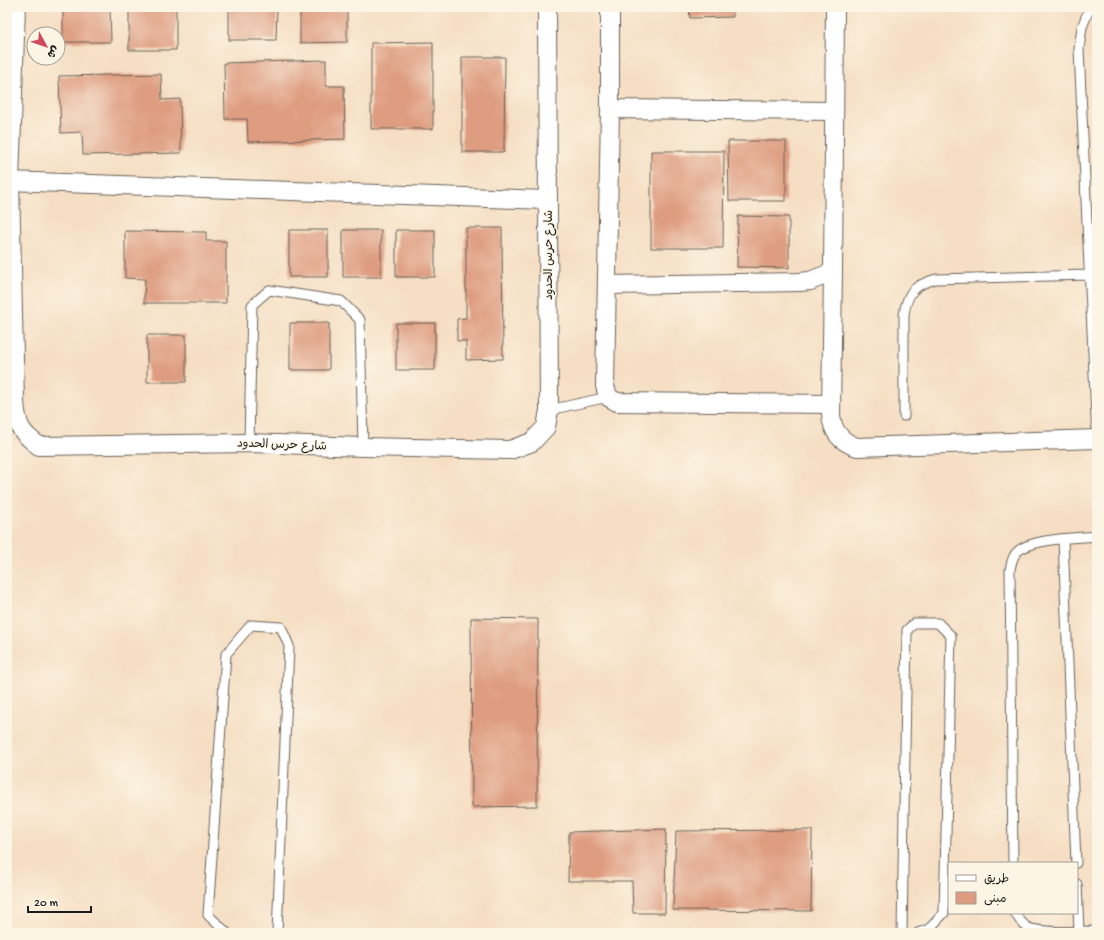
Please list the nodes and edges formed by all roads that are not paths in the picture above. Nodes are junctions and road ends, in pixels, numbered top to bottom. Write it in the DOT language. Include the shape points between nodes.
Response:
graph roads {
  1 [pos="16,7"];
  2 [pos="547,7"];
  3 [pos="610,7"];
  4 [pos="835,7"];
  5 [pos="1090,7"];
  6 [pos="610,109"];
  7 [pos="834,111"];
  8 [pos="9,181"];
  9 [pos="547,200"];
  10 [pos="834,272"];
  11 [pos="1089,275"];
  12 [pos="607,285"];
  13 [pos="608,396"];
  14 [pos="831,404"];
  15 [pos="549,410"];
  16 [pos="904,416"];
  17 [pos="1097,439"];
  18 [pos="249,442"];
  19 [pos="363,447"];
  20 [pos="1097,536"];
  21 [pos="1063,539"];
  22 [pos="1013,862"];
  23 [pos="1076,862"];
  24 [pos="1078,908"];
  25 [pos="1016,914"];
  26 [pos="1079,931"];
  27 [pos="1097,931"];
  28 [pos="227,933"];
  29 [pos="277,933"];
  30 [pos="902,933"];
  31 [pos="918,933"];
  1 -- 8 [label="street, شارع حرس الحدود"];
  2 -- 9 [label="street, شارع حرس الحدود"];
  3 -- 6 [label="street"];
  4 -- 7 [label="street"];
  5 -- 11 [label="lane" via="1082,27 1079,48"];
  6 -- 7 [label="street"];
  6 -- 12 [label="street"];
  7 -- 10 [label="street"];
  8 -- 9 [label="street"];
  8 -- 18 [label="street, شارع حرس الحدود" via="16,421 26,437 39,446"];
  9 -- 15 [label="street, شارع حرس الحدود"];
  10 -- 12 [label="street" via="798,282"];
  10 -- 14 [label="street"];
  11 -- 16 [label="lane" via="936,279 923,282 912,290 906,302 904,315"];
  11 -- 17 [label="lane"];
  12 -- 13 [label="street" via="605,386"];
  13 -- 14 [label="street" via="617,402"];
  13 -- 15 [label="lane"];
  14 -- 17 [label="street" via="831,422 838,436 858,447"];
  15 -- 19 [label="street, شارع حرس الحدود" via="546,427 532,442 510,450"];
  18 -- 19 [label="street, شارع حرس الحدود"];
  18 -- 19 [label="lane" via="252,305 269,290 341,300 360,320"];
  20 -- 21 [label="lane"];
  21 -- 22 [label="lane" via="1032,543 1022,548 1012,560 1010,570"];
  21 -- 23 [label="lane"];
  24 -- 26 [label="lane"];
  25 -- 26 [label="lane" via="1028,928 1039,931"];
  26 -- 27 [label="lane"];
  28 -- 29 [label="lane" via="208,914 226,654 251,625 281,627 289,646"];
  30 -- 31 [label="lane" via="907,630 915,623 938,623 951,636 944,914 929,929"];
}
